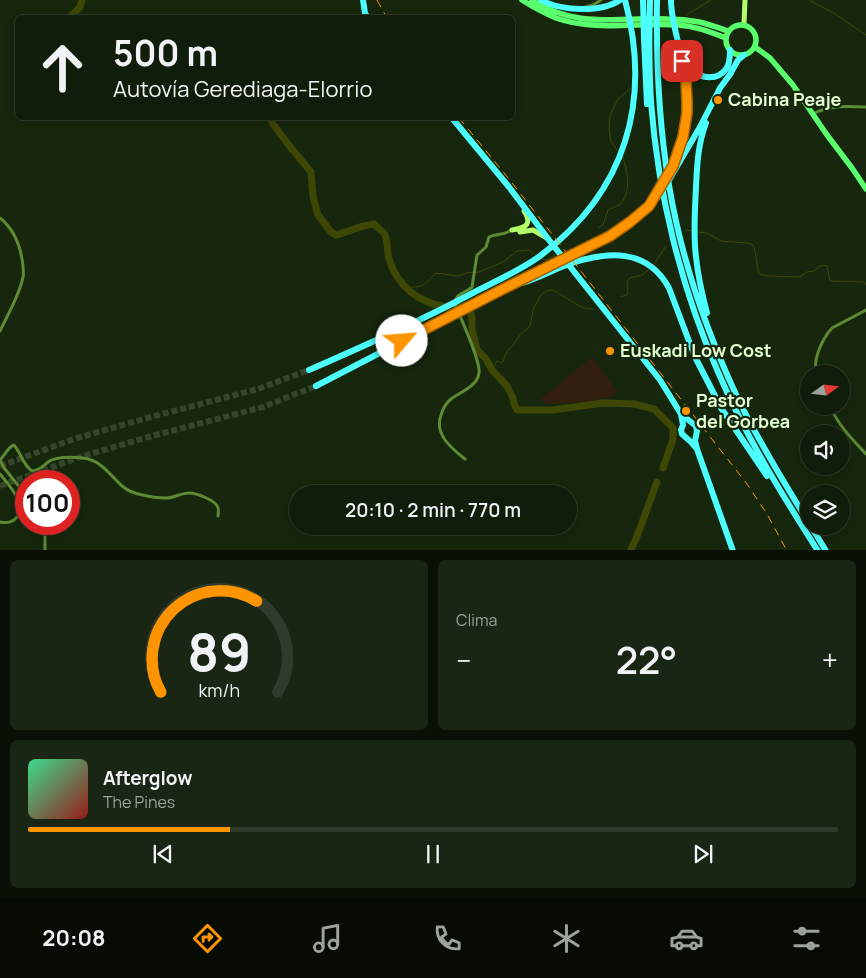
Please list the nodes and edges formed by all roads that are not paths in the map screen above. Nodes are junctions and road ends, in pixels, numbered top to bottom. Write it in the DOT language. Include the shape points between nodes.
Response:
graph roads {
  1 [pos="362,0"];
  2 [pos="522,0"];
  3 [pos="532,0"];
  4 [pos="541,0"];
  5 [pos="601,0"];
  6 [pos="620,0"];
  7 [pos="625,0"];
  8 [pos="643,0"];
  9 [pos="650,0"];
  10 [pos="657,0"];
  11 [pos="745,0"];
  12 [pos="673,2"];
  13 [pos="576,8"];
  14 [pos="650,11"];
  15 [pos="366,15"];
  16 [pos="744,24"];
  17 [pos="728,31"];
  18 [pos="726,38"];
  19 [pos="650,40"];
  20 [pos="755,47"];
  21 [pos="682,50"];
  22 [pos="730,50"];
  23 [pos="744,55"];
  24 [pos="730,73"];
  25 [pos="720,93"];
  26 [pos="714,106"];
  27 [pos="866,107"];
  28 [pos="812,114"];
  29 [pos="454,120"];
  30 [pos="679,159"];
  31 [pos="509,187"];
  32 [pos="866,189"];
  33 [pos="0,218"];
  34 [pos="512,230"];
  35 [pos="549,240"];
  36 [pos="503,289"];
  37 [pos="866,310"];
  38 [pos="0,332"];
  39 [pos="712,336"];
  40 [pos="816,365"];
  41 [pos="309,370"];
  42 [pos="316,386"];
  43 [pos="681,414"];
  44 [pos="835,415"];
  45 [pos="690,423"];
  46 [pos="683,425"];
  47 [pos="696,435"];
  48 [pos="686,438"];
  49 [pos="697,449"];
  50 [pos="866,454"];
  51 [pos="465,459"];
  52 [pos="0,460"];
  53 [pos="0,474"];
  54 [pos="15,482"];
  55 [pos="800,508"];
  56 [pos="218,516"];
  57 [pos="795,516"];
  58 [pos="0,522"];
  59 [pos="45,535"];
  60 [pos="817,535"];
  61 [pos="45,550"];
  62 [pos="733,550"];
  63 [pos="818,550"];
  64 [pos="826,550"];
  1 -- 15 [label="highway"];
  2 -- 18 [label="main road" via="538,10 569,21 604,25 679,24"];
  3 -- 17 [label="main road" via="558,13 590,20 668,19 698,22"];
  4 -- 13 [label="highway"];
  5 -- 13 [label="street"];
  6 -- 13 [label="highway" via="603,7"];
  7 -- 41 [label="highway" via="635,59 632,111 615,167 589,208 568,232 532,261 454,303"];
  8 -- 14 [label="highway"];
  9 -- 14 [label="highway"];
  10 -- 14 [label="highway"];
  11 -- 16 [label="street"];
  12 -- 21 [label="highway"];
  14 -- 19 [label="highway"];
  14 -- 19 [label="highway"];
  16 -- 17 [label="main road" via="735,25"];
  16 -- 20 [label="main road" via="755,33"];
  17 -- 18 [label="main road"];
  18 -- 22 [label="main road"];
  19 -- 39 [label="highway" via="669,187 685,256"];
  19 -- 57 [label="highway" via="651,102 661,182 690,298 718,373"];
  20 -- 23 [label="main road"];
  20 -- 28 [label="main road" via="780,69"];
  21 -- 22 [label="highway" via="698,74 710,78 726,70"];
  21 -- 30 [label="highway" via="687,113"];
  22 -- 23 [label="main road"];
  23 -- 24 [label="highway"];
  24 -- 25 [label="highway"];
  24 -- 30 [label="highway"];
  26 -- 39 [label="highway" via="703,130 698,155 694,237 700,285"];
  27 -- 28 [label="street" via="846,106"];
  28 -- 32 [label="main road"];
  29 -- 31 [label="highway"];
  30 -- 36 [label="highway" via="659,196 630,222 610,236"];
  31 -- 34 [label="street" via="528,219 524,227"];
  31 -- 35 [label="highway"];
  33 -- 38 [label="street" via="13,232 22,253 24,276"];
  34 -- 35 [label="street" via="533,230"];
  34 -- 51 [label="street" via="489,237 486,247 477,255 471,288 456,297 455,304 479,373 472,385 443,408 439,428 453,449"];
  35 -- 43 [label="highway" via="660,380"];
  36 -- 42 [label="highway"];
  36 -- 57 [label="highway" via="570,264 609,256 636,258 659,272 669,288 695,357 721,408"];
  37 -- 40 [label="street" via="832,328 823,341"];
  39 -- 55 [label="highway" via="754,431"];
  43 -- 45 [label="highway"];
  43 -- 46 [label="highway"];
  44 -- 50 [label="street"];
  45 -- 46 [label="highway"];
  45 -- 47 [label="highway" via="696,428"];
  46 -- 48 [label="highway" via="681,432"];
  47 -- 48 [label="highway"];
  47 -- 49 [label="highway"];
  48 -- 49 [label="highway"];
  49 -- 62 [label="highway"];
  52 -- 54 [label="street"];
  52 -- 56 [label="street" via="14,445 32,471 53,459 86,458 106,469 130,492 167,498 196,494 216,504"];
  53 -- 58 [label="street" via="20,507 14,520"];
  57 -- 63 [label="highway"];
  59 -- 61 [label="street"];
  60 -- 64 [label="highway"];
}
